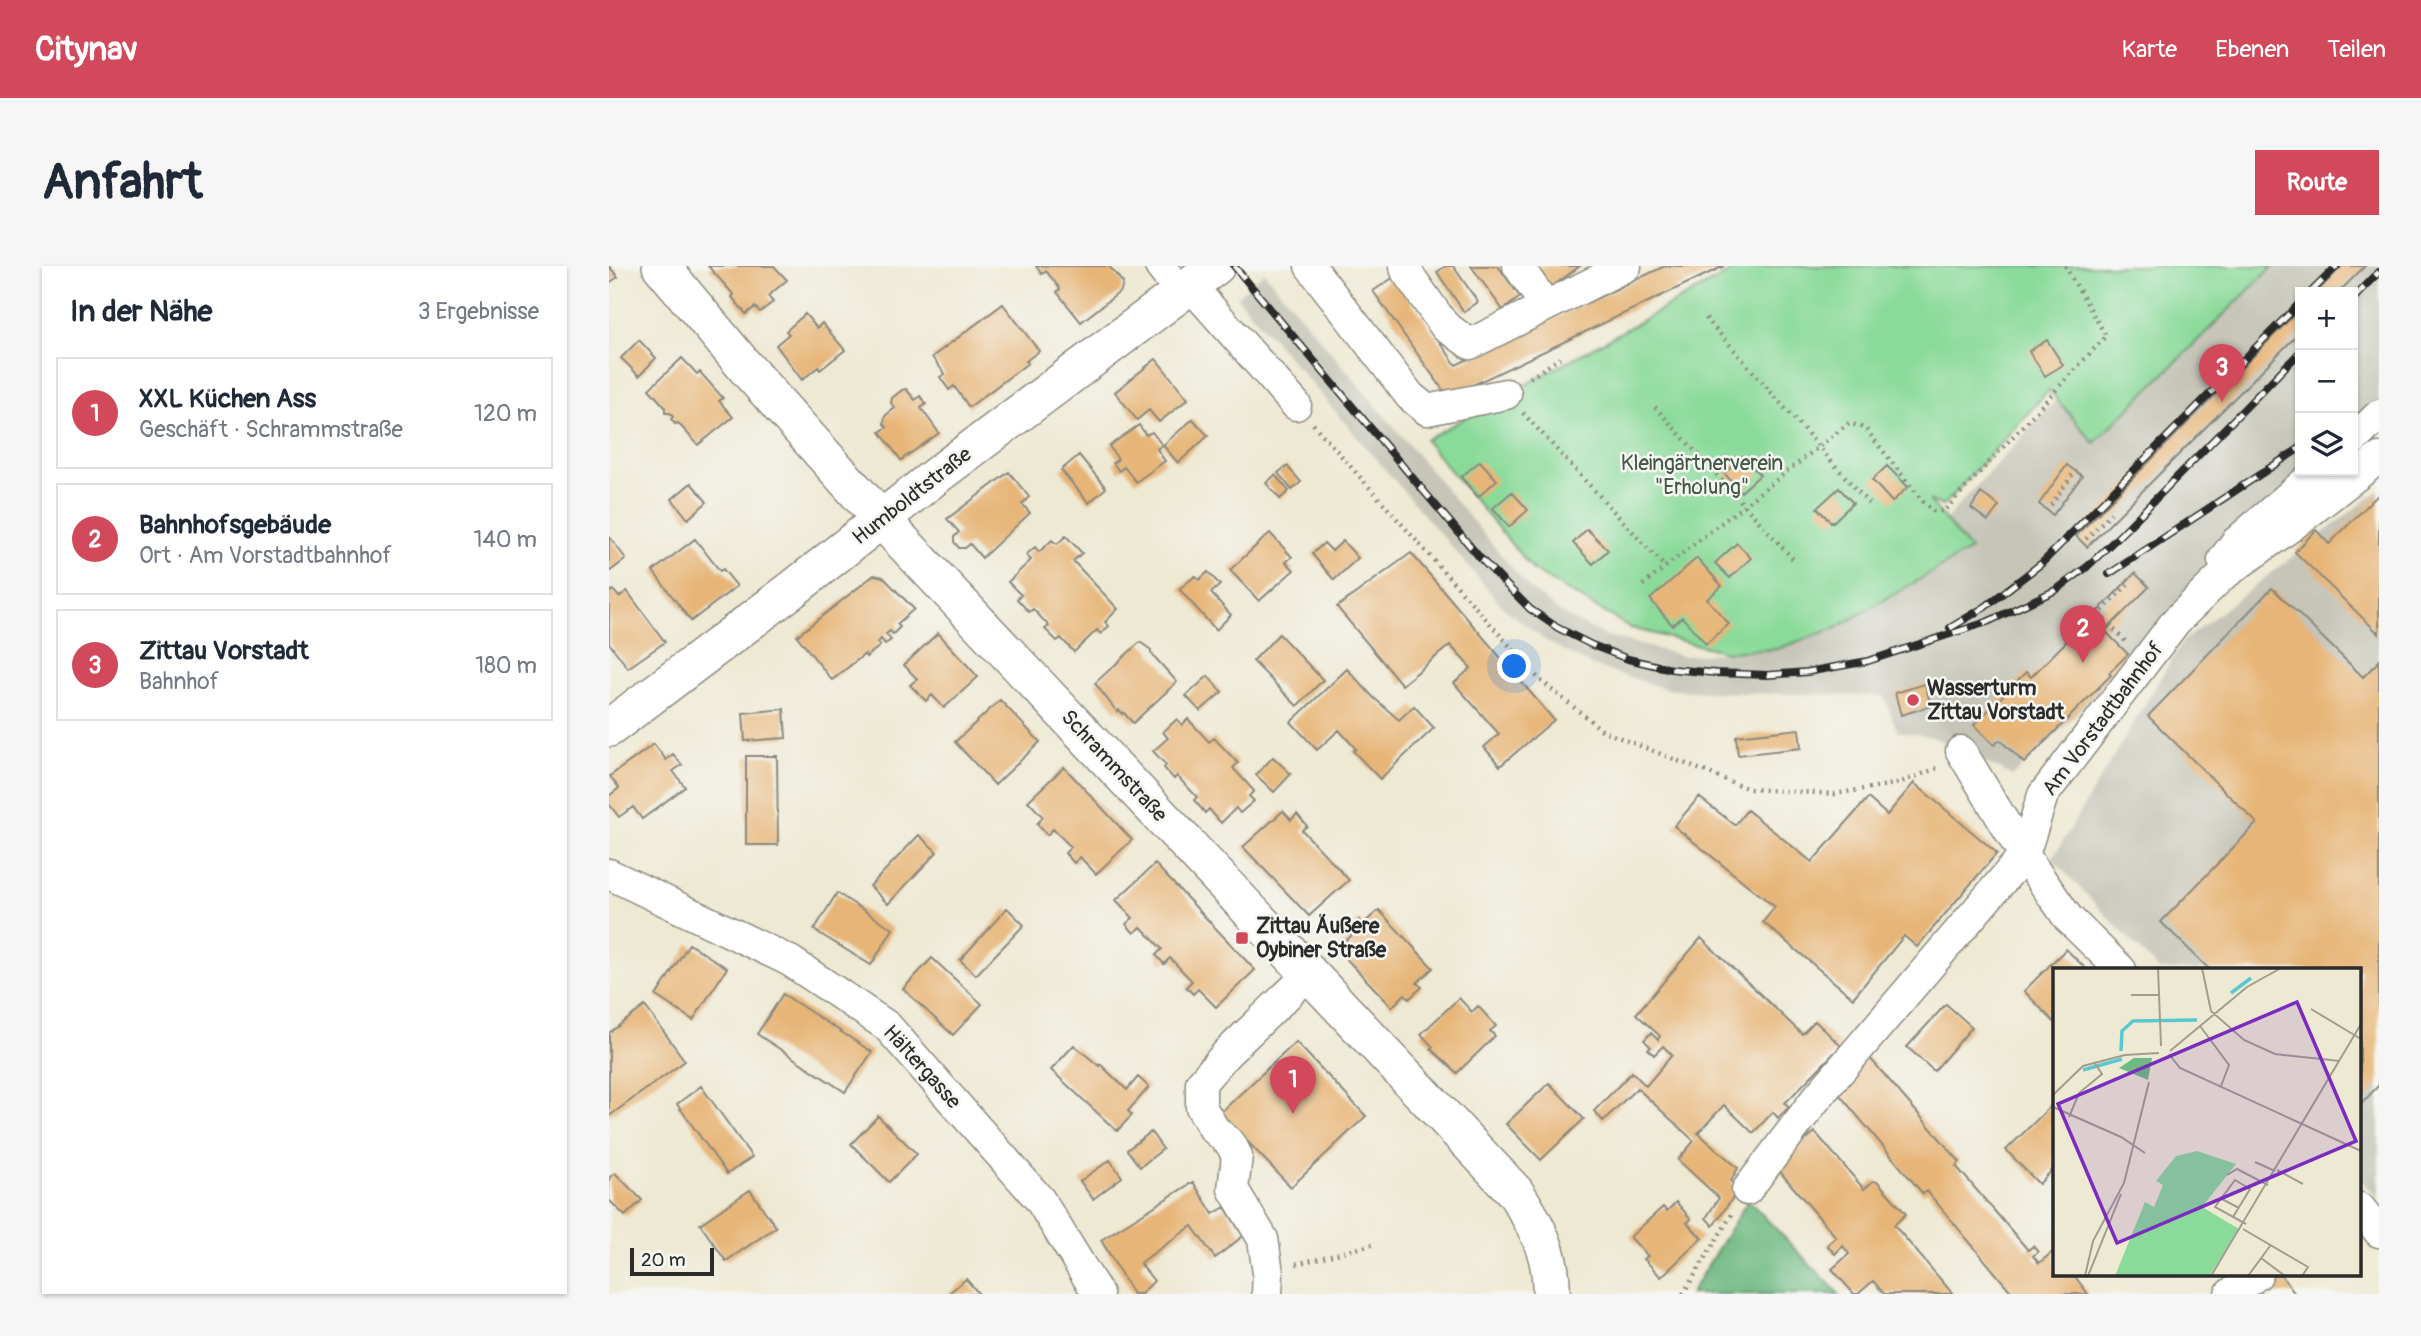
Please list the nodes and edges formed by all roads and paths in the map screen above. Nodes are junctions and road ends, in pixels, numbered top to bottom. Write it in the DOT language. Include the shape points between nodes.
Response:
graph roads {
  1 [pos="661,266"];
  2 [pos="1310,266"];
  3 [pos="1405,266"];
  4 [pos="1518,266"];
  5 [pos="2064,266"];
  6 [pos="1614,269"];
  7 [pos="1187,278"];
  8 [pos="1546,306"];
  9 [pos="1706,318"];
  10 [pos="1560,358"];
  11 [pos="1506,394"];
  12 [pos="2379,395"];
  13 [pos="1296,405"];
  14 [pos="1655,407"];
  15 [pos="2358,410"];
  16 [pos="2379,415"];
  17 [pos="2358,435"];
  18 [pos="1819,446"];
  19 [pos="2379,458"];
  20 [pos="2075,471"];
  21 [pos="2312,476"];
  22 [pos="1744,504"];
  23 [pos="1869,504"];
  24 [pos="2051,505"];
  25 [pos="2111,513"];
  26 [pos="881,519"];
  27 [pos="2086,539"];
  28 [pos="1793,559"];
  29 [pos="1665,567"];
  30 [pos="2131,581"];
  31 [pos="1643,585"];
  32 [pos="2176,621"];
  33 [pos="2147,660"];
  34 [pos="609,728"];
  35 [pos="1963,754"];
  36 [pos="2024,855"];
  37 [pos="609,874"];
  38 [pos="2119,968"];
  39 [pos="1310,972"];
  40 [pos="1747,1190"];
  41 [pos="2361,1209"];
  42 [pos="2379,1232"];
  43 [pos="1372,1245"];
  44 [pos="2256,1276"];
  45 [pos="1268,1284"];
  46 [pos="1558,1287"];
  47 [pos="1098,1294"];
  48 [pos="1683,1294"];
  49 [pos="2230,1294"];
  1 -- 26 [label="main road, Schrammstraße"];
  2 -- 11 [label="street" via="1410,396 1427,410"];
  3 -- 8 [label="street" via="1444,325 1470,344"];
  4 -- 8 [label="street"];
  5 -- 18 [label="path" via="2106,336 1944,510 1933,511 1924,503 1865,428 1849,423"];
  6 -- 8 [label="street"];
  7 -- 13 [label="street"];
  7 -- 26 [label="main road, Humboldtstraße"];
  9 -- 18 [label="path"];
  10 -- 11 [label="path"];
  11 -- 29 [label="path"];
  12 -- 15 [label="street"];
  13 -- 35 [label="path" via="1539,678 1603,731 1749,789 1835,794 1899,783"];
  14 -- 22 [label="path"];
  16 -- 17 [label="street"];
  18 -- 22 [label="path"];
  18 -- 23 [label="path"];
  19 -- 32 [label="street, Am Vorstadtbahnhof" via="2221,576"];
  20 -- 24 [label="path"];
  21 -- 32 [label="street" via="2236,542"];
  22 -- 28 [label="path"];
  22 -- 29 [label="path"];
  25 -- 27 [label="path"];
  26 -- 34 [label="main road, Humboldtstraße"];
  26 -- 39 [label="main road, Schrammstraße"];
  29 -- 31 [label="path"];
  30 -- 33 [label="path" via="2099,614"];
  32 -- 33 [label="street, Am Vorstadtbahnhof"];
  33 -- 36 [label="street, Am Vorstadtbahnhof" via="2043,795"];
  35 -- 36 [label="street"];
  36 -- 38 [label="street" via="2068,918"];
  36 -- 40 [label="street, Am Vorstadtbahnhof" via="1815,1100"];
  37 -- 47 [label="street, Hältergasse" via="790,961 887,1026 1040,1200"];
  39 -- 45 [label="street" via="1201,1083 1201,1107 1237,1156 1233,1189 1263,1239"];
  39 -- 46 [label="main road, Schrammstraße" via="1515,1192 1542,1241"];
  40 -- 48 [label="path"];
  41 -- 42 [label="street"];
  43 -- 45 [label="path" via="1312,1258"];
  44 -- 49 [label="street"];
}
